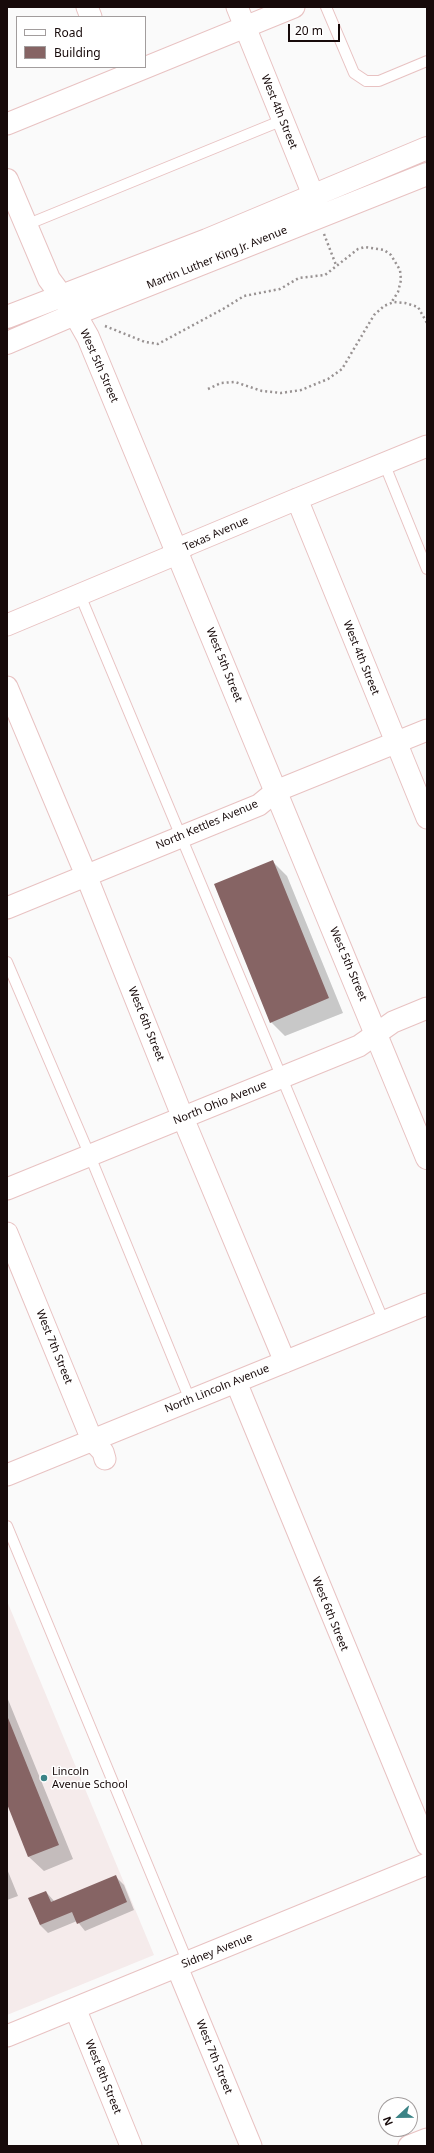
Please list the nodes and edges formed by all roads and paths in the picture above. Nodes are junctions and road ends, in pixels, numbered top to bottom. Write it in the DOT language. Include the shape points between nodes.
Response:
graph roads {
  1 [pos="237,7"];
  2 [pos="294,7"];
  3 [pos="326,7"];
  4 [pos="245,27"];
  5 [pos="427,61"];
  6 [pos="146,62"];
  7 [pos="128,68"];
  8 [pos="114,73"];
  9 [pos="283,120"];
  10 [pos="7,124"];
  11 [pos="427,148"];
  12 [pos="427,174"];
  13 [pos="7,180"];
  14 [pos="313,195"];
  15 [pos="322,222"];
  16 [pos="26,225"];
  17 [pos="336,266"];
  18 [pos="391,304"];
  19 [pos="68,306"];
  20 [pos="7,317"];
  21 [pos="427,323"];
  22 [pos="103,326"];
  23 [pos="7,343"];
  24 [pos="208,389"];
  25 [pos="427,446"];
  26 [pos="384,463"];
  27 [pos="297,499"];
  28 [pos="178,551"];
  29 [pos="427,569"];
  30 [pos="80,595"];
  31 [pos="7,625"];
  32 [pos="7,687"];
  33 [pos="427,730"];
  34 [pos="395,742"];
  35 [pos="276,791"];
  36 [pos="427,818"];
  37 [pos="182,836"];
  38 [pos="86,874"];
  39 [pos="7,908"];
  40 [pos="7,962"];
  41 [pos="427,1008"];
  42 [pos="377,1035"];
  43 [pos="282,1078"];
  44 [pos="183,1118"];
  45 [pos="90,1156"];
  46 [pos="427,1158"];
  47 [pos="7,1189"];
  48 [pos="7,1233"];
  49 [pos="427,1304"];
  50 [pos="384,1322"];
  51 [pos="285,1362"];
  52 [pos="236,1382"];
  53 [pos="190,1400"];
  54 [pos="92,1440"];
  55 [pos="105,1459"];
  56 [pos="7,1475"];
  57 [pos="7,1526"];
  58 [pos="427,1845"];
  59 [pos="427,1864"];
  60 [pos="183,1965"];
  61 [pos="75,2008"];
  62 [pos="7,2036"];
  63 [pos="427,2139"];
  64 [pos="131,2146"];
  65 [pos="251,2146"];
  66 [pos="409,2146"];
  1 -- 4 [label="street, West 4th Street"];
  2 -- 4 [label="street"];
  3 -- 5 [label="lane" via="354,73 366,82 379,81"];
  4 -- 6 [label="street"];
  4 -- 9 [label="street, West 4th Street"];
  7 -- 8 [label="street"];
  8 -- 10 [label="street"];
  9 -- 14 [label="street, West 4th Street"];
  9 -- 16 [label="lane"];
  11 -- 14 [label="street, Martin Luther King Jr. Avenue"];
  12 -- 15 [label="street, Martin Luther King Jr. Avenue"];
  13 -- 16 [label="street, West 5th Street"];
  14 -- 15 [label="street, West 4th Street"];
  14 -- 19 [label="street, Martin Luther King Jr. Avenue" via="207,240"];
  15 -- 17 [label="path"];
  15 -- 19 [label="street, Martin Luther King Jr. Avenue"];
  16 -- 19 [label="street, West 5th Street" via="50,279"];
  17 -- 18 [label="path" via="358,249 365,247 384,250 391,255 400,270 398,292"];
  17 -- 22 [label="path" via="325,275 299,278 280,289 244,296 158,344 145,342"];
  18 -- 21 [label="path" via="405,303 418,307"];
  18 -- 24 [label="path" via="374,315 342,369 328,379 300,390 281,393 262,391 235,382 221,383"];
  19 -- 20 [label="street, Martin Luther King Jr. Avenue"];
  19 -- 23 [label="street, Martin Luther King Jr. Avenue"];
  19 -- 28 [label="street, West 5th Street" via="88,337"];
  25 -- 26 [label="street, Texas Avenue"];
  26 -- 27 [label="street, Texas Avenue"];
  26 -- 29 [label="lane"];
  27 -- 28 [label="street, Texas Avenue"];
  27 -- 34 [label="street, West 4th Street"];
  28 -- 30 [label="street, Texas Avenue"];
  28 -- 35 [label="street, West 5th Street"];
  30 -- 31 [label="street, Texas Avenue"];
  30 -- 37 [label="lane"];
  32 -- 38 [label="street, West 6th Street"];
  33 -- 34 [label="street, North Kettles Avenue"];
  34 -- 35 [label="street, North Kettles Avenue"];
  34 -- 36 [label="street, West 4th Street"];
  35 -- 37 [label="street, North Kettles Avenue" via="259,805"];
  35 -- 42 [label="street, West 5th Street"];
  37 -- 38 [label="street, North Kettles Avenue"];
  37 -- 43 [label="lane"];
  38 -- 39 [label="street, North Kettles Avenue"];
  38 -- 44 [label="street, West 6th Street"];
  40 -- 45 [label="lane"];
  41 -- 42 [label="street, North Ohio Avenue" via="393,1022"];
  42 -- 43 [label="street, North Ohio Avenue" via="359,1046"];
  42 -- 46 [label="street, West 5th Street"];
  43 -- 44 [label="street, North Ohio Avenue"];
  43 -- 50 [label="lane"];
  44 -- 45 [label="street, North Ohio Avenue"];
  44 -- 51 [label="street, West 6th Street"];
  45 -- 47 [label="street, North Ohio Avenue"];
  45 -- 53 [label="lane"];
  48 -- 54 [label="street, West 7th Street"];
  49 -- 50 [label="street, North Lincoln Avenue"];
  50 -- 51 [label="street, North Lincoln Avenue"];
  51 -- 52 [label="street, North Lincoln Avenue"];
  52 -- 53 [label="street, North Lincoln Avenue"];
  52 -- 58 [label="street, West 6th Street"];
  53 -- 54 [label="street, North Lincoln Avenue"];
  54 -- 55 [label="street, West 7th Street" via="103,1452"];
  54 -- 56 [label="street, North Lincoln Avenue"];
  57 -- 60 [label="lane"];
  59 -- 60 [label="street, Sidney Avenue"];
  60 -- 61 [label="street, Sidney Avenue"];
  60 -- 65 [label="street, West 7th Street"];
  61 -- 62 [label="street, Sidney Avenue"];
  61 -- 64 [label="street, West 8th Street"];
  63 -- 66 [label="street"];
}
